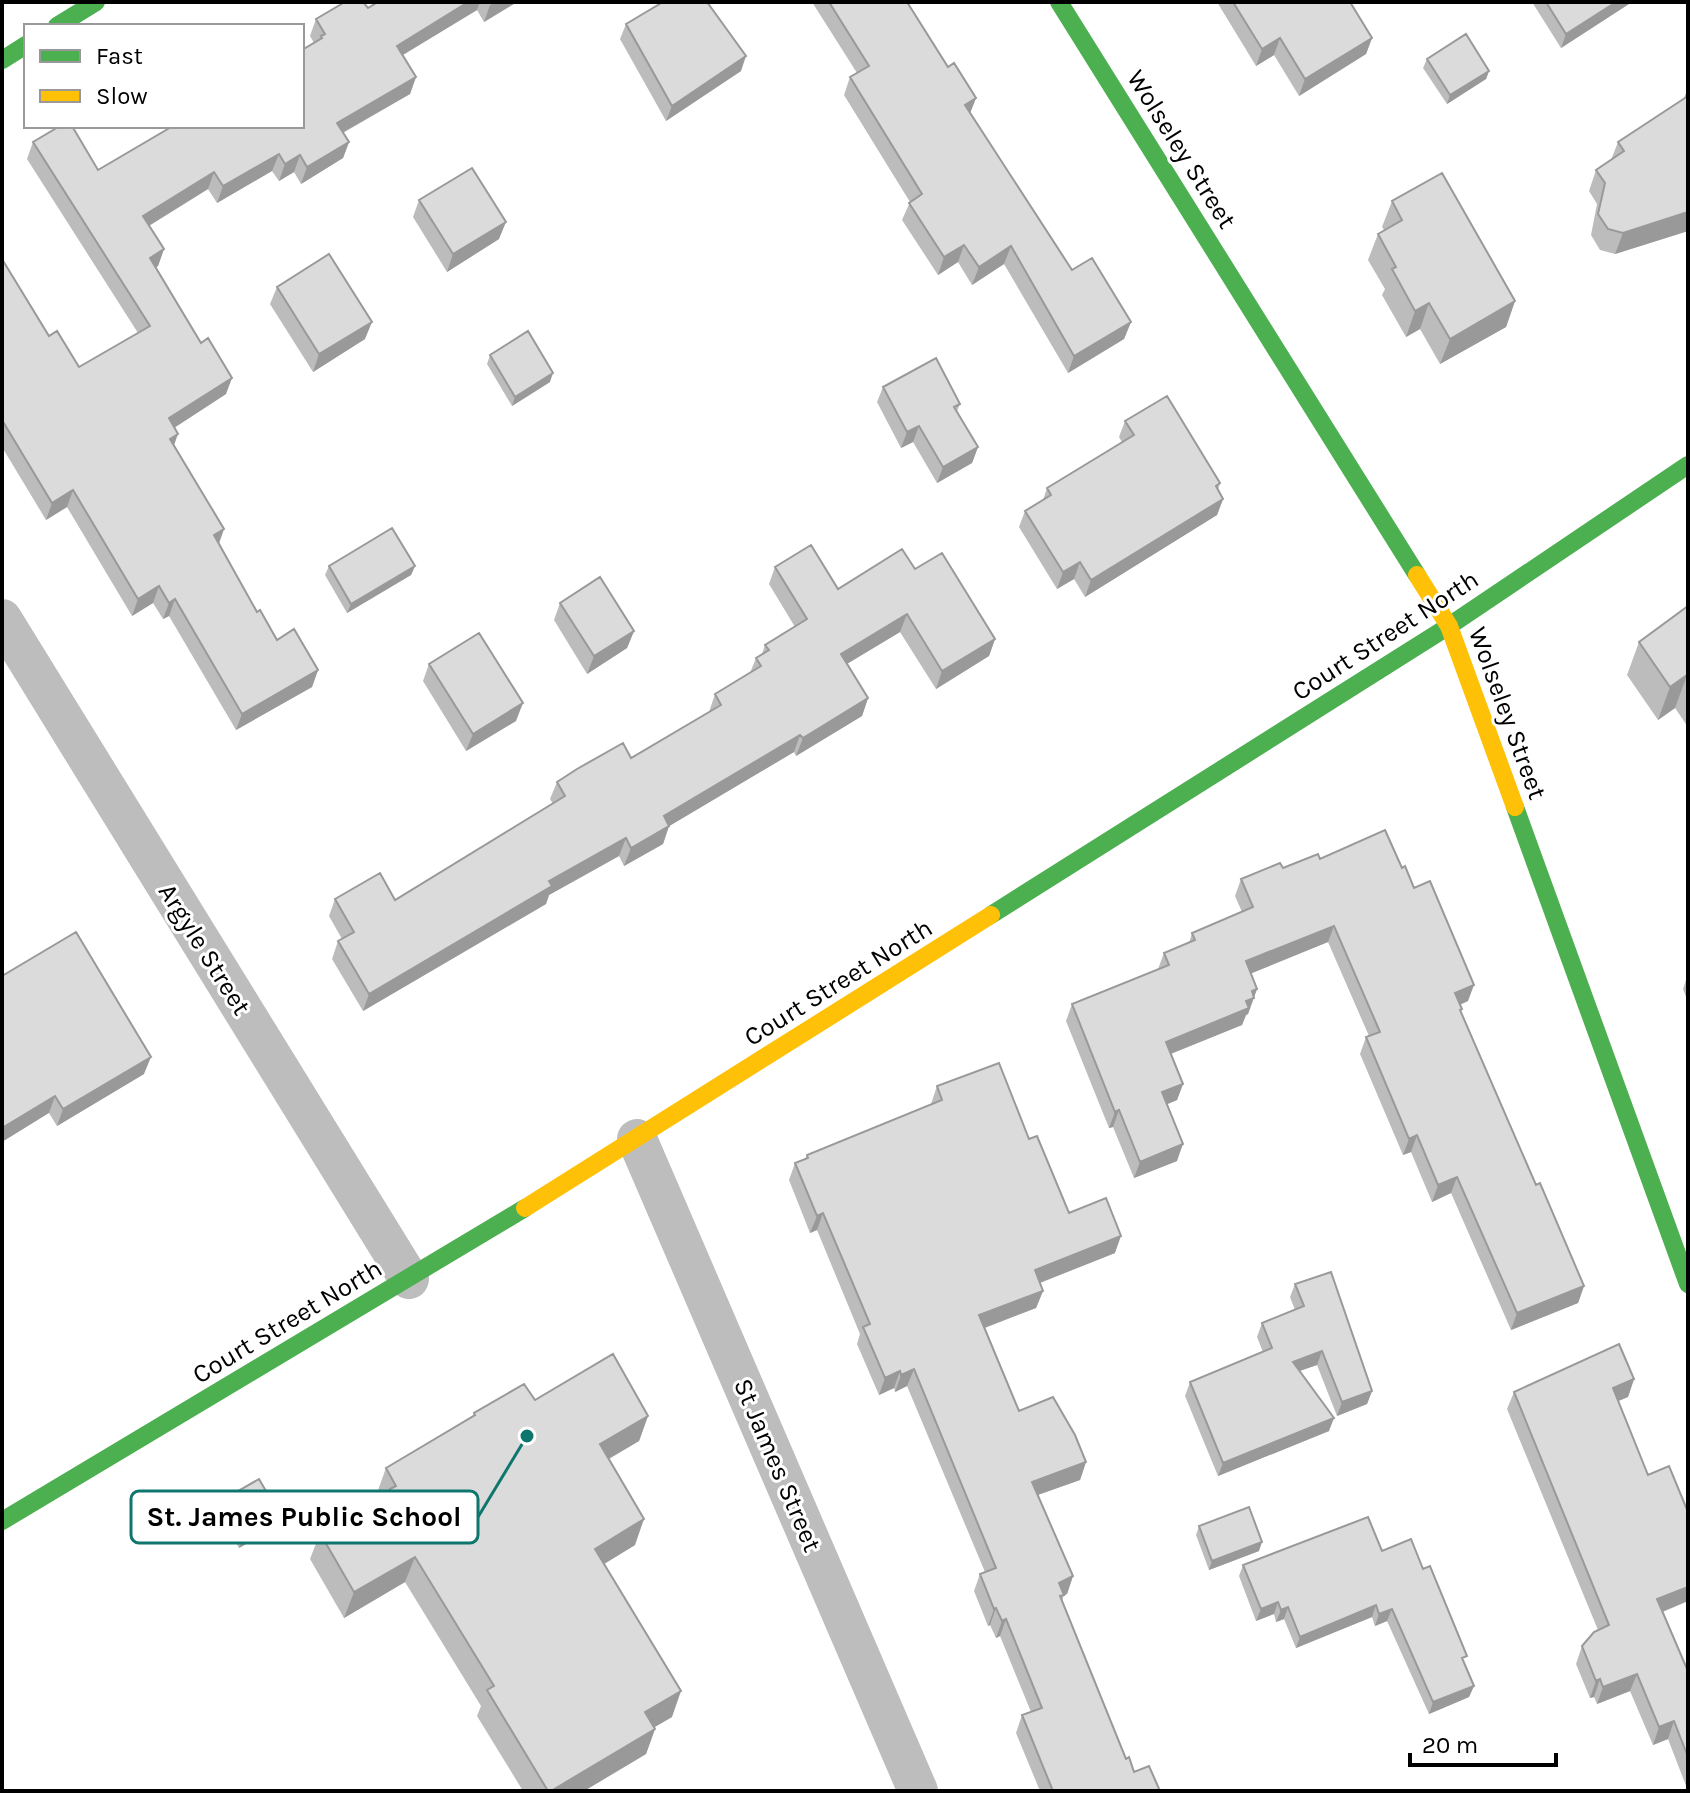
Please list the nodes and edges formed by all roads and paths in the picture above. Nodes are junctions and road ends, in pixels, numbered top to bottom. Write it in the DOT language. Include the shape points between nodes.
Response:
graph roads {
  1 [pos="96,2"];
  2 [pos="1059,2"];
  3 [pos="60,24"];
  4 [pos="24,46"];
  5 [pos="2,60"];
  6 [pos="1688,465"];
  7 [pos="2,619"];
  8 [pos="1449,626"];
  9 [pos="637,1139"];
  10 [pos="409,1279"];
  11 [pos="1688,1284"];
  12 [pos="2,1521"];
  13 [pos="918,1791"];
  1 -- 3 [label="street"];
  2 -- 8 [label="street, Wolseley Street"];
  4 -- 5 [label="street"];
  6 -- 8 [label="street, Court Street North"];
  7 -- 10 [label="street, Argyle Street"];
  8 -- 9 [label="street, Court Street North"];
  8 -- 11 [label="street, Wolseley Street"];
  9 -- 10 [label="street, Court Street North"];
  9 -- 13 [label="street, St James Street"];
  10 -- 12 [label="street, Court Street North"];
}
